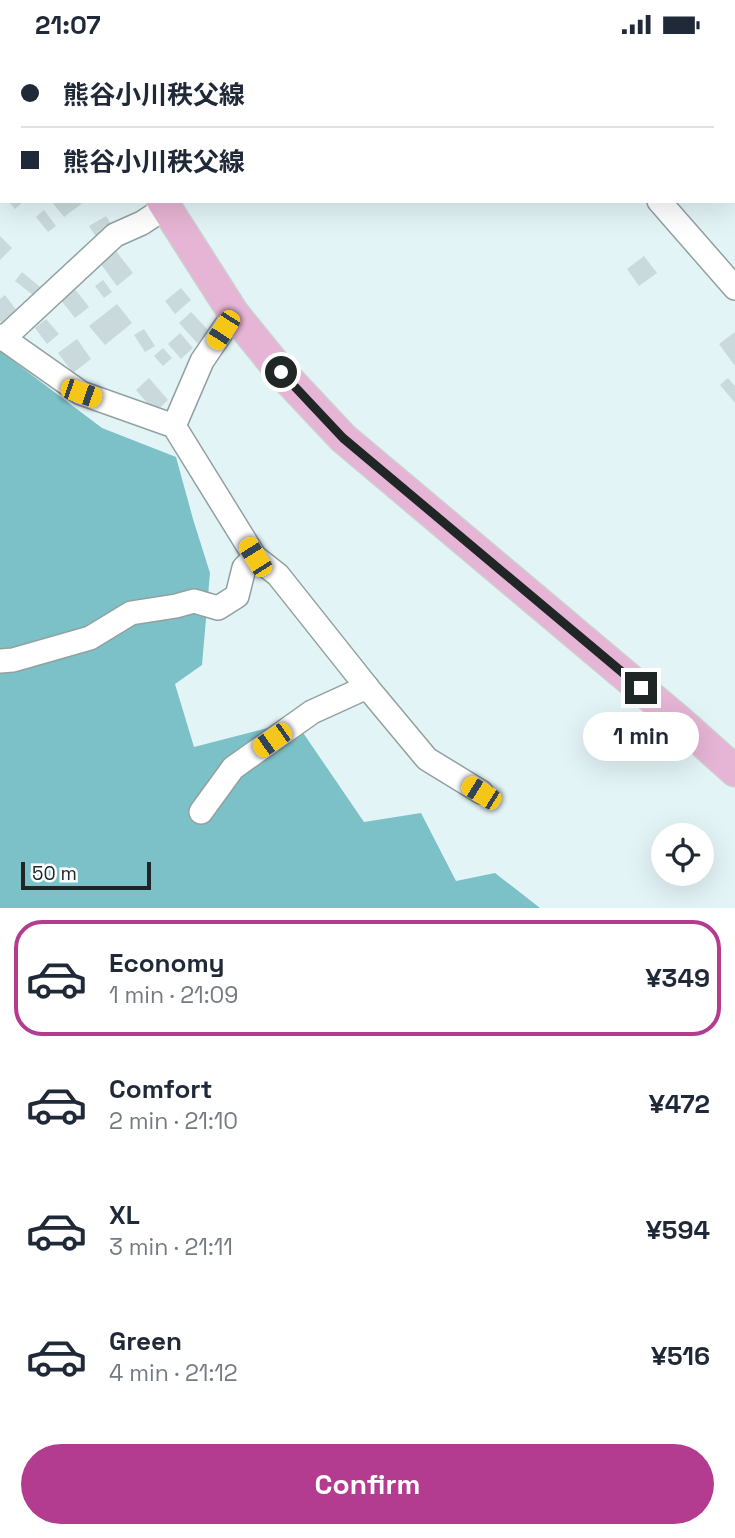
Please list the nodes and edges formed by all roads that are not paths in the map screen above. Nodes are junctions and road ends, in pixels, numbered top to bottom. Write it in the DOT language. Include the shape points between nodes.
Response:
graph roads {
  1 [pos="661,203"];
  2 [pos="164,204"];
  3 [pos="735,288"];
  4 [pos="234,314"];
  5 [pos="2,338"];
  6 [pos="174,426"];
  7 [pos="255,557"];
  8 [pos="0,661"];
  9 [pos="367,688"];
  10 [pos="735,771"];
  11 [pos="481,793"];
  12 [pos="201,812"];
  1 -- 3 [label="street"];
  2 -- 4 [label="main road"];
  2 -- 5 [label="street" via="142,223 115,235"];
  4 -- 6 [label="street" via="202,362"];
  4 -- 10 [label="main road" via="343,438"];
  5 -- 6 [label="street" via="81,393"];
  6 -- 7 [label="street"];
  7 -- 8 [label="street" via="244,568 237,596 218,608 194,601 131,613 90,638"];
  7 -- 9 [label="street" via="278,575"];
  9 -- 11 [label="street" via="427,759"];
  9 -- 12 [label="street" via="312,712 233,768"];
}
